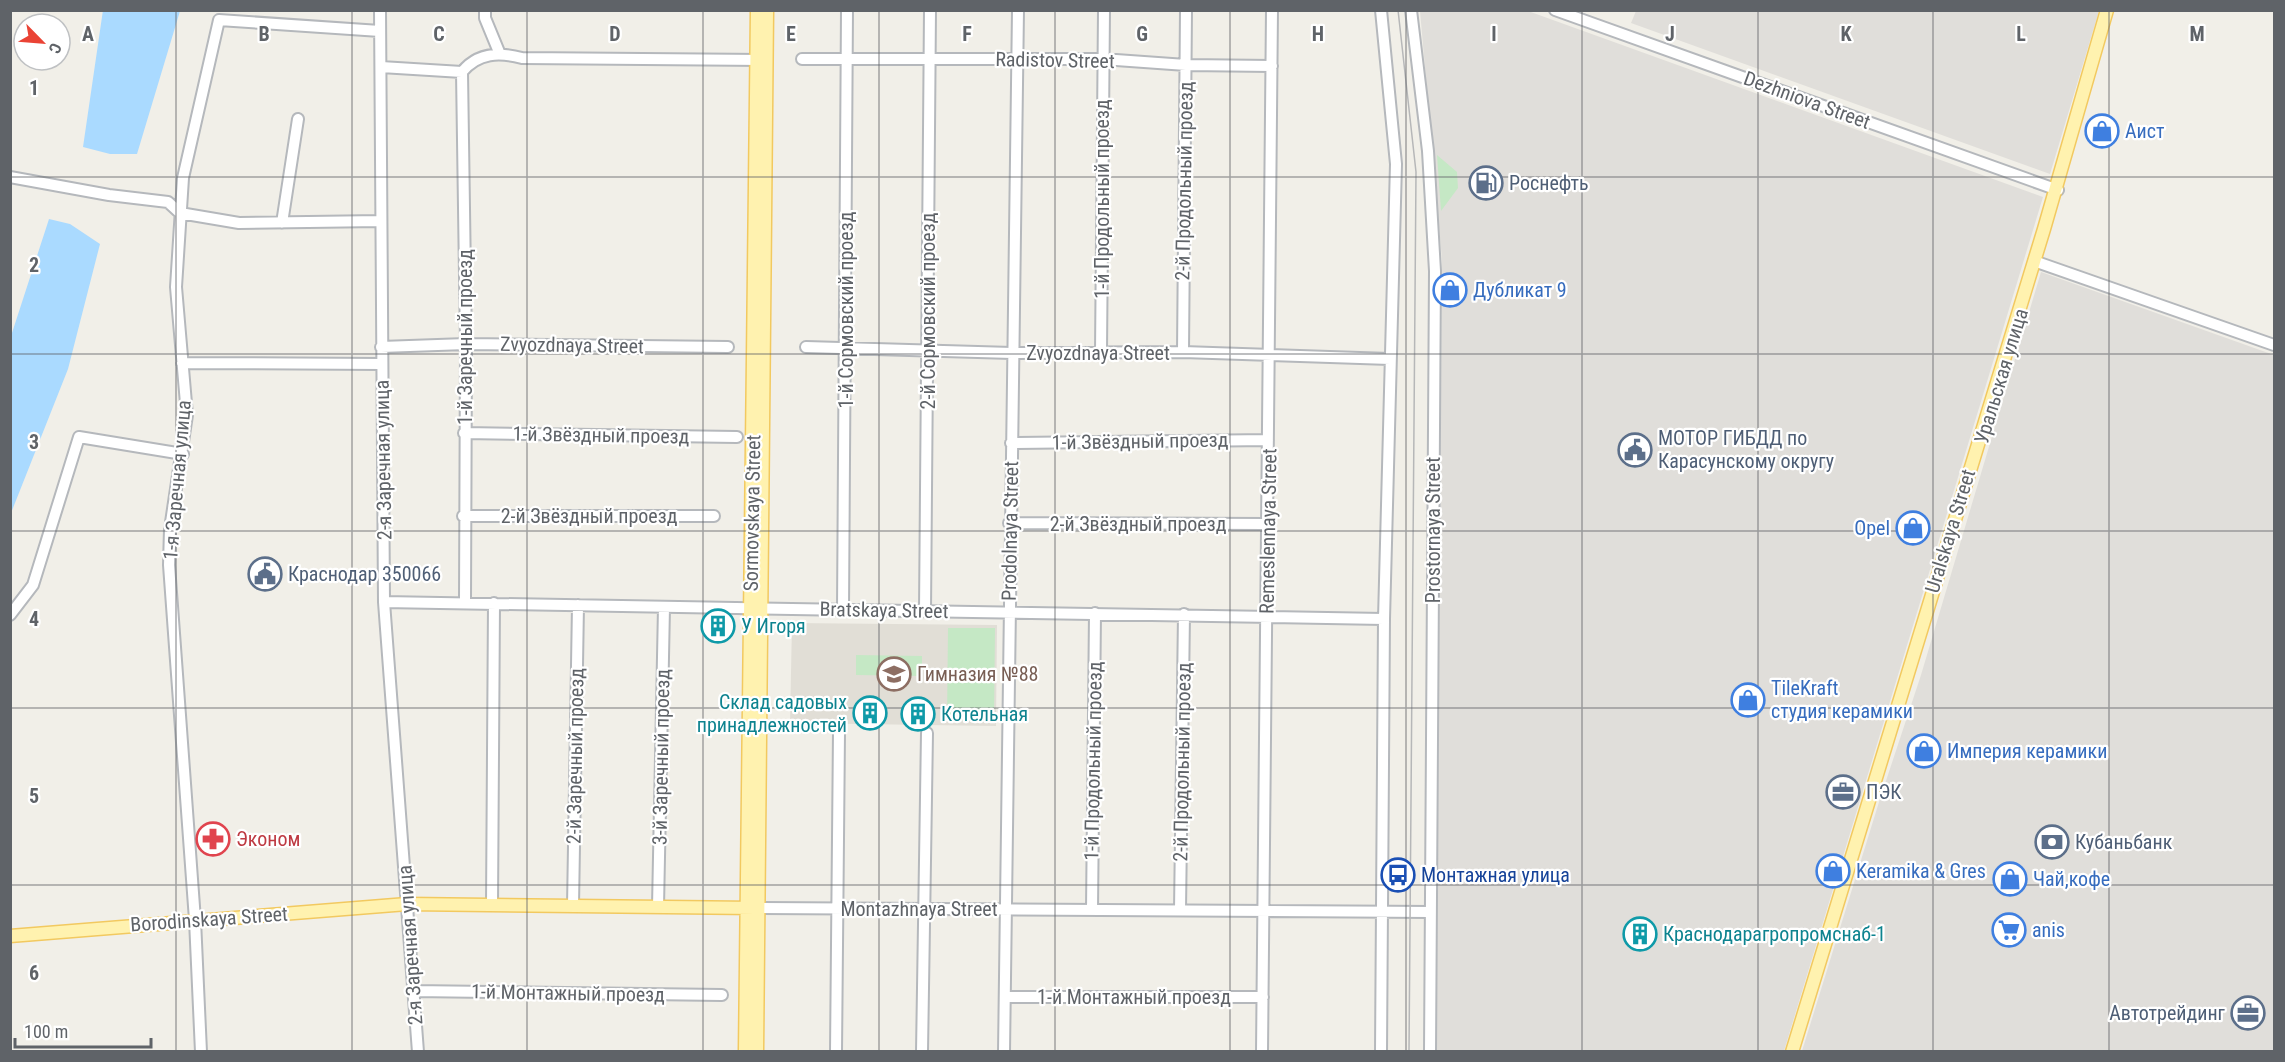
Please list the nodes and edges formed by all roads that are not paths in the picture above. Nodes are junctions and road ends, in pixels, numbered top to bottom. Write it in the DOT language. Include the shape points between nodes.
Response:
graph roads {
  1 [pos="380,10"];
  2 [pos="485,10"];
  3 [pos="757,10"];
  4 [pos="767,10"];
  5 [pos="848,10"];
  6 [pos="930,10"];
  7 [pos="1018,10"];
  8 [pos="1104,10"];
  9 [pos="1186,10"];
  10 [pos="1272,10"];
  11 [pos="1381,10"];
  12 [pos="1411,10"];
  13 [pos="1555,10"];
  14 [pos="2108,10"];
  15 [pos="380,31"];
  16 [pos="499,52"];
  17 [pos="1017,58"];
  18 [pos="1102,59"];
  19 [pos="761,60"];
  20 [pos="802,60"];
  21 [pos="848,60"];
  22 [pos="929,60"];
  23 [pos="1186,65"];
  24 [pos="1272,66"];
  25 [pos="381,68"];
  26 [pos="462,72"];
  27 [pos="298,119"];
  28 [pos="10,177"];
  29 [pos="2056,190"];
  30 [pos="180,213"];
  31 [pos="380,221"];
  32 [pos="282,223"];
  33 [pos="2035,261"];
  34 [pos="466,344"];
  35 [pos="2274,345"];
  36 [pos="381,347"];
  37 [pos="728,347"];
  38 [pos="806,347"];
  39 [pos="846,348"];
  40 [pos="928,352"];
  41 [pos="1101,352"];
  42 [pos="1183,352"];
  43 [pos="1012,353"];
  44 [pos="1271,355"];
  45 [pos="1390,359"];
  46 [pos="182,363"];
  47 [pos="382,364"];
  48 [pos="464,433"];
  49 [pos="737,437"];
  50 [pos="1268,440"];
  51 [pos="1011,443"];
  52 [pos="183,454"];
  53 [pos="463,516"];
  54 [pos="714,516"];
  55 [pos="1009,524"];
  56 [pos="1266,524"];
  57 [pos="384,602"];
  58 [pos="465,602"];
  59 [pos="494,603"];
  60 [pos="578,605"];
  61 [pos="664,607"];
  62 [pos="756,608"];
  63 [pos="843,610"];
  64 [pos="925,611"];
  65 [pos="1009,612"];
  66 [pos="1095,613"];
  67 [pos="1184,614"];
  68 [pos="10,615"];
  69 [pos="1267,616"];
  70 [pos="1384,619"];
  71 [pos="839,732"];
  72 [pos="927,732"];
  73 [pos="407,904"];
  74 [pos="492,905"];
  75 [pos="573,906"];
  76 [pos="658,907"];
  77 [pos="753,908"];
  78 [pos="837,908"];
  79 [pos="923,909"];
  80 [pos="1006,909"];
  81 [pos="1092,910"];
  82 [pos="1180,910"];
  83 [pos="1265,911"];
  84 [pos="1383,912"];
  85 [pos="1431,912"];
  86 [pos="195,920"];
  87 [pos="10,936"];
  88 [pos="413,991"];
  89 [pos="722,995"];
  90 [pos="1005,997"];
  91 [pos="1263,997"];
  92 [pos="201,1052"];
  93 [pos="418,1052"];
  94 [pos="745,1052"];
  95 [pos="757,1052"];
  96 [pos="837,1052"];
  97 [pos="922,1052"];
  98 [pos="1004,1052"];
  99 [pos="1262,1052"];
  100 [pos="1381,1052"];
  101 [pos="1430,1052"];
  102 [pos="1794,1052"];
  1 -- 15 [label="street, 2-я Заречная улица"];
  2 -- 16 [label="street"];
  3 -- 19 [label="main road, Sormovskaya Street"];
  4 -- 19 [label="main road, Sormovskaya Street"];
  5 -- 21 [label="street, 1-й Сормовский проезд"];
  6 -- 22 [label="street, 2-й Сормовский проезд"];
  7 -- 17 [label="street, Prodolnaya Street"];
  8 -- 18 [label="street, 1-й Продольный проезд"];
  9 -- 23 [label="street, 2-й Продольный проезд"];
  10 -- 24 [label="street, Remeslennaya Street"];
  11 -- 45 [label="street" via="1396,164"];
  12 -- 85 [label="street, Prostornaya Street" via="1428,151 1435,271"];
  13 -- 29 [label="street, Dezhniova Street"];
  14 -- 29 [label="main road, Uralskaya Street"];
  15 -- 25 [label="street, 2-я Заречная улица"];
  15 -- 30 [label="street, 1-я Заречная улица" via="219,20 183,178"];
  16 -- 19 [label="street" via="522,58"];
  16 -- 26 [label="street" via="469,63"];
  17 -- 18 [label="street, Radistov Street"];
  17 -- 22 [label="street, Radistov Street"];
  17 -- 43 [label="street, Prodolnaya Street"];
  18 -- 23 [label="street, Radistov Street"];
  18 -- 41 [label="street, 1-й Продольный проезд"];
  19 -- 62 [label="main road, Sormovskaya Street"];
  20 -- 21 [label="street, Radistov Street"];
  21 -- 22 [label="street, Radistov Street"];
  21 -- 39 [label="street, 1-й Сормовский проезд"];
  22 -- 40 [label="street, 2-й Сормовский проезд"];
  23 -- 24 [label="street, Radistov Street"];
  23 -- 42 [label="street, 2-й Продольный проезд"];
  24 -- 44 [label="street, Remeslennaya Street"];
  25 -- 26 [label="street"];
  25 -- 31 [label="street, 2-я Заречная улица"];
  26 -- 34 [label="street, 1-й Заречный проезд"];
  27 -- 32 [label="street"];
  28 -- 30 [label="street" via="168,202"];
  29 -- 33 [label="main road, Uralskaya Street"];
  30 -- 32 [label="street" via="239,223"];
  30 -- 46 [label="street, 1-я Заречная улица" via="176,287"];
  31 -- 32 [label="street"];
  31 -- 36 [label="street, 2-я Заречная улица"];
  33 -- 35 [label="street"];
  33 -- 102 [label="main road, Uralskaya Street"];
  34 -- 36 [label="street, Zvyozdnaya Street"];
  34 -- 37 [label="street, Zvyozdnaya Street"];
  34 -- 48 [label="street, 1-й Заречный проезд"];
  36 -- 47 [label="street, 2-я Заречная улица"];
  38 -- 39 [label="street, Zvyozdnaya Street"];
  39 -- 40 [label="street, Zvyozdnaya Street"];
  39 -- 63 [label="street, 1-й Сормовский проезд"];
  40 -- 43 [label="street, Zvyozdnaya Street"];
  40 -- 64 [label="street, 2-й Сормовский проезд"];
  41 -- 42 [label="street, Zvyozdnaya Street"];
  41 -- 43 [label="street, Zvyozdnaya Street"];
  42 -- 44 [label="street, Zvyozdnaya Street"];
  43 -- 51 [label="street, Prodolnaya Street"];
  44 -- 45 [label="street, Zvyozdnaya Street"];
  44 -- 50 [label="street, Remeslennaya Street"];
  45 -- 70 [label="street"];
  46 -- 47 [label="street"];
  46 -- 52 [label="street, 1-я Заречная улица" via="187,415"];
  47 -- 57 [label="street, 2-я Заречная улица"];
  48 -- 49 [label="street, 1-й Звёздный проезд"];
  48 -- 53 [label="street, 1-й Заречный проезд"];
  50 -- 51 [label="street, 1-й Звёздный проезд"];
  50 -- 56 [label="street, Remeslennaya Street"];
  51 -- 55 [label="street, Prodolnaya Street"];
  52 -- 68 [label="street" via="79,437 33,585"];
  52 -- 86 [label="street, 1-я Заречная улица" via="170,529 169,565"];
  53 -- 54 [label="street, 2-й Звёздный проезд"];
  53 -- 58 [label="street, 1-й Заречный проезд"];
  55 -- 56 [label="street, 2-й Звёздный проезд"];
  55 -- 65 [label="street, Prodolnaya Street"];
  56 -- 69 [label="street, Remeslennaya Street"];
  57 -- 58 [label="street, Bratskaya Street"];
  57 -- 73 [label="street, 2-я Заречная улица"];
  58 -- 59 [label="street, Bratskaya Street"];
  59 -- 60 [label="street, Bratskaya Street"];
  59 -- 74 [label="street"];
  60 -- 61 [label="street, Bratskaya Street"];
  60 -- 75 [label="street, 2-й Заречный проезд"];
  61 -- 62 [label="street, Bratskaya Street"];
  61 -- 76 [label="street, 3-й Заречный проезд"];
  62 -- 63 [label="street, Bratskaya Street"];
  62 -- 77 [label="main road, Sormovskaya Street"];
  63 -- 64 [label="street, Bratskaya Street"];
  64 -- 65 [label="street, Bratskaya Street"];
  65 -- 66 [label="street, Bratskaya Street"];
  65 -- 80 [label="street, Prodolnaya Street"];
  66 -- 67 [label="street, Bratskaya Street"];
  66 -- 81 [label="street, 1-й Продольный проезд"];
  67 -- 69 [label="street, Bratskaya Street"];
  67 -- 82 [label="street, 2-й Продольный проезд"];
  69 -- 70 [label="street, Bratskaya Street"];
  69 -- 83 [label="street, Remeslennaya Street"];
  70 -- 84 [label="street"];
  71 -- 78 [label="street"];
  72 -- 79 [label="street"];
  73 -- 74 [label="main road, Montazhnaya Street"];
  73 -- 86 [label="main road, Borodinskaya Street"];
  73 -- 88 [label="street, 2-я Заречная улица"];
  74 -- 75 [label="main road, Montazhnaya Street"];
  75 -- 76 [label="main road, Montazhnaya Street"];
  76 -- 77 [label="main road, Montazhnaya Street"];
  77 -- 78 [label="street, Montazhnaya Street"];
  77 -- 94 [label="main road, Sormovskaya Street"];
  77 -- 95 [label="main road, Sormovskaya Street"];
  78 -- 79 [label="street, Montazhnaya Street"];
  78 -- 96 [label="street"];
  79 -- 80 [label="street, Montazhnaya Street"];
  79 -- 97 [label="street"];
  80 -- 81 [label="street, Montazhnaya Street"];
  80 -- 90 [label="street, Prodolnaya Street"];
  81 -- 82 [label="street, Montazhnaya Street"];
  82 -- 83 [label="street, Montazhnaya Street"];
  83 -- 84 [label="street, Montazhnaya Street"];
  83 -- 91 [label="street, Remeslennaya Street"];
  84 -- 85 [label="street, Montazhnaya Street"];
  84 -- 100 [label="street"];
  85 -- 101 [label="street, Prostornaya Street"];
  86 -- 87 [label="main road, Borodinskaya Street"];
  86 -- 92 [label="street, 1-я Заречная улица"];
  88 -- 89 [label="street, 1-й Монтажный проезд"];
  88 -- 93 [label="street, 2-я Заречная улица"];
  90 -- 91 [label="street, 1-й Монтажный проезд"];
  90 -- 98 [label="street, Prodolnaya Street"];
  91 -- 99 [label="street, Remeslennaya Street"];
}
